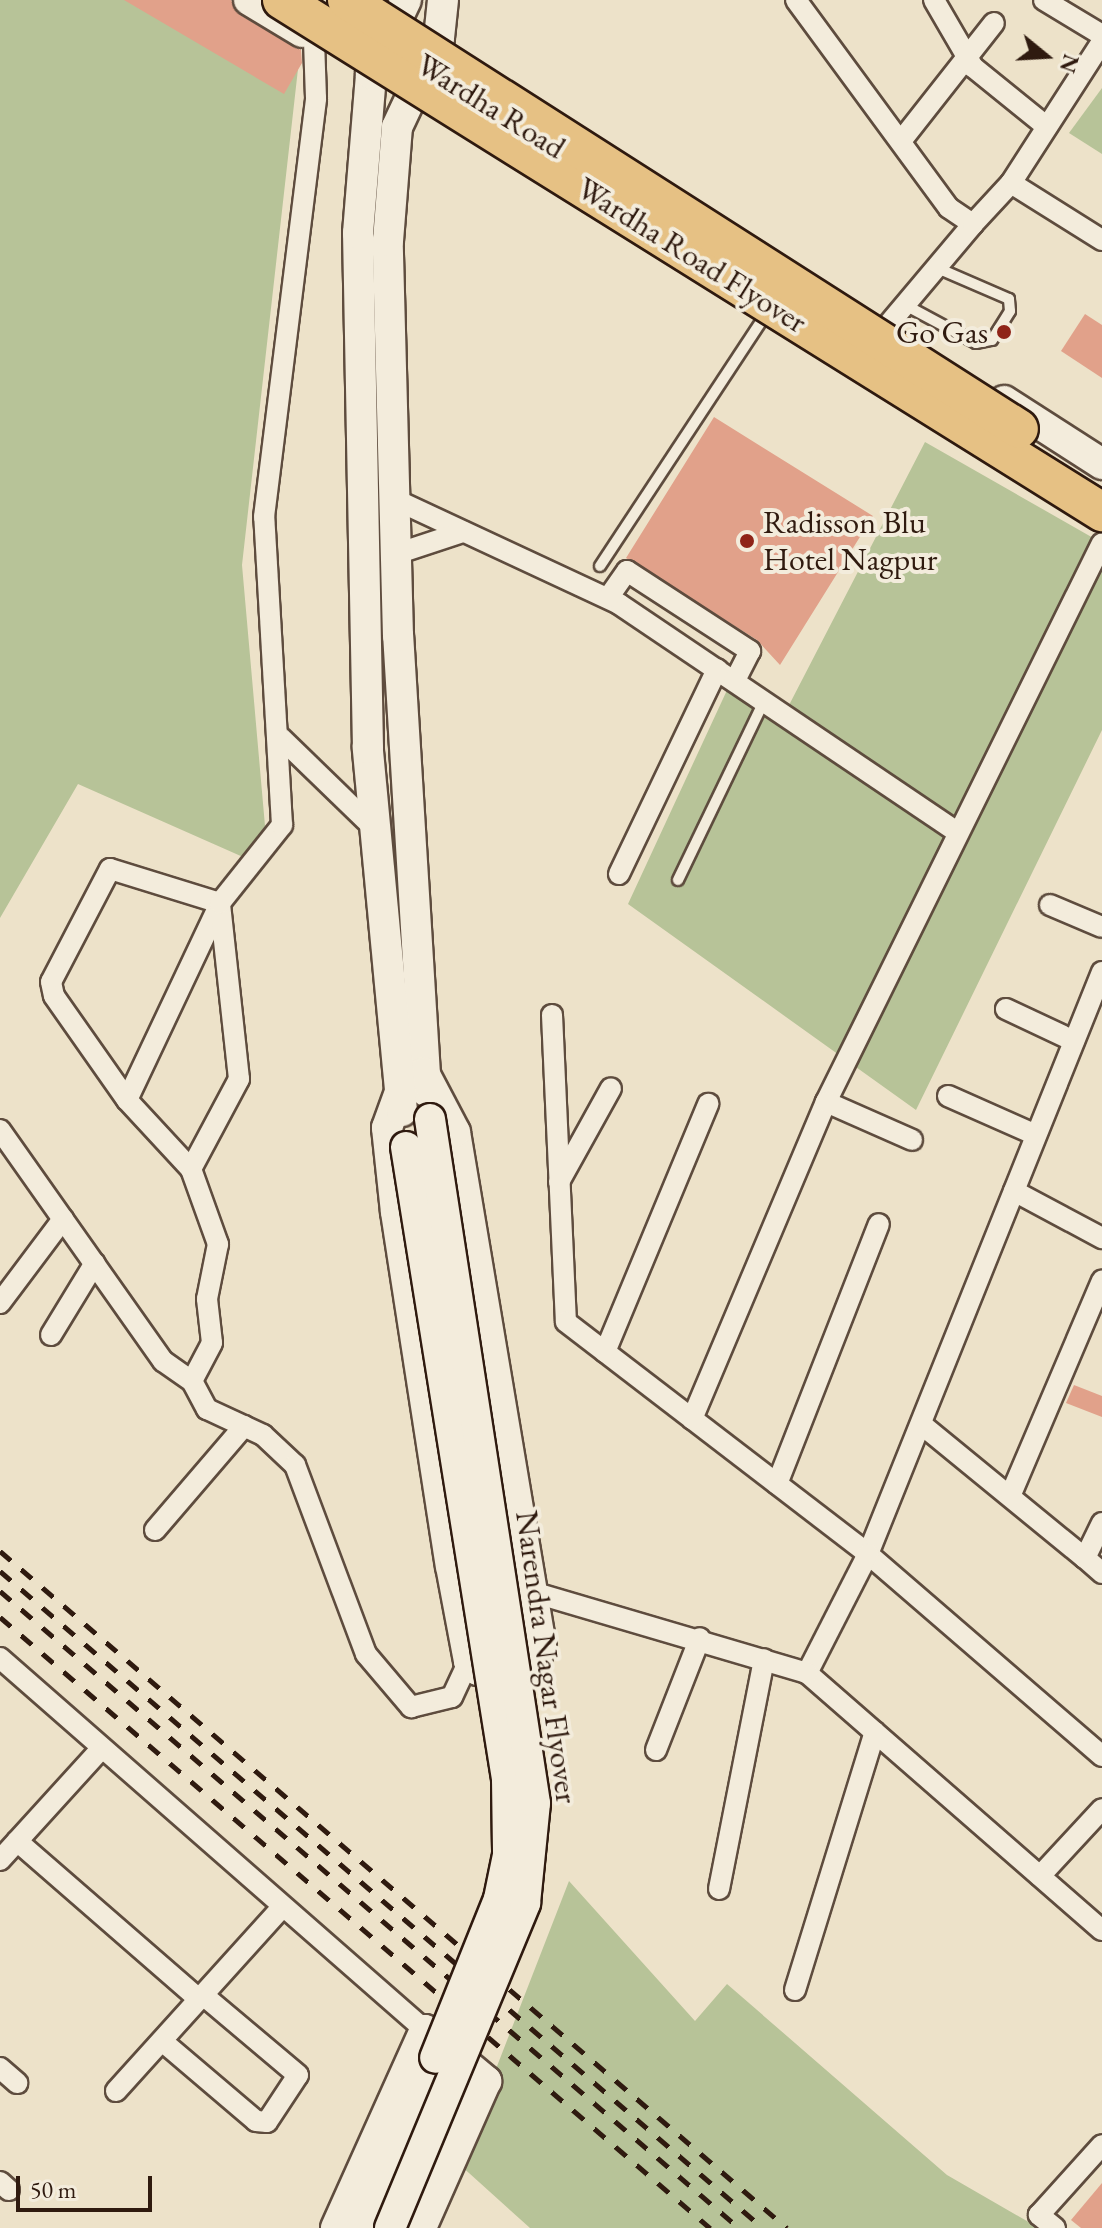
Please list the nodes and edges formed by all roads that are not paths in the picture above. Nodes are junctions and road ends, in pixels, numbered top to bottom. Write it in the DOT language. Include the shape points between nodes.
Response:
graph roads {
  1 [pos="249,0"];
  2 [pos="282,0"];
  3 [pos="347,0"];
  4 [pos="443,0"];
  5 [pos="796,0"];
  6 [pos="934,0"];
  7 [pos="1044,0"];
  8 [pos="396,5"];
  9 [pos="994,23"];
  10 [pos="1102,35"];
  11 [pos="439,38"];
  12 [pos="314,40"];
  13 [pos="1102,42"];
  14 [pos="967,57"];
  15 [pos="371,74"];
  16 [pos="409,99"];
  17 [pos="1047,127"];
  18 [pos="901,141"];
  19 [pos="1011,183"];
  20 [pos="973,224"];
  21 [pos="1102,240"];
  22 [pos="933,266"];
  23 [pos="765,316"];
  24 [pos="897,316"];
  25 [pos="1102,464"];
  26 [pos="1102,483"];
  27 [pos="394,499"];
  28 [pos="1102,512"];
  29 [pos="1102,529"];
  30 [pos="463,532"];
  31 [pos="1102,543"];
  32 [pos="396,554"];
  33 [pos="600,566"];
  34 [pos="608,598"];
  35 [pos="717,669"];
  36 [pos="735,681"];
  37 [pos="765,700"];
  38 [pos="281,738"];
  39 [pos="375,829"];
  40 [pos="957,832"];
  41 [pos="619,874"];
  42 [pos="678,880"];
  43 [pos="220,903"];
  44 [pos="1050,905"];
  45 [pos="1102,927"];
  46 [pos="1102,972"];
  47 [pos="1006,1009"];
  48 [pos="552,1015"];
  49 [pos="1074,1041"];
  50 [pos="424,1073"];
  51 [pos="611,1088"];
  52 [pos="400,1092"];
  53 [pos="948,1096"];
  54 [pos="127,1100"];
  55 [pos="826,1102"];
  56 [pos="708,1104"];
  57 [pos="0,1130"];
  58 [pos="1036,1135"];
  59 [pos="912,1140"];
  60 [pos="191,1169"];
  61 [pos="559,1182"];
  62 [pos="1014,1191"];
  63 [pos="63,1219"];
  64 [pos="879,1224"];
  65 [pos="1102,1238"];
  66 [pos="95,1263"];
  67 [pos="1102,1281"];
  68 [pos="0,1303"];
  69 [pos="51,1335"];
  70 [pos="605,1352"];
  71 [pos="192,1381"];
  72 [pos="692,1419"];
  73 [pos="921,1424"];
  74 [pos="244,1426"];
  75 [pos="777,1484"];
  76 [pos="1011,1494"];
  77 [pos="1102,1523"];
  78 [pos="155,1530"];
  79 [pos="868,1554"];
  80 [pos="1085,1558"];
  81 [pos="1102,1573"];
  82 [pos="532,1592"];
  83 [pos="700,1638"];
  84 [pos="0,1658"];
  85 [pos="764,1659"];
  86 [pos="469,1661"];
  87 [pos="807,1673"];
  88 [pos="875,1732"];
  89 [pos="102,1748"];
  90 [pos="656,1750"];
  91 [pos="1102,1756"];
  92 [pos="1102,1809"];
  93 [pos="17,1841"];
  94 [pos="0,1860"];
  95 [pos="1040,1876"];
  96 [pos="719,1889"];
  97 [pos="282,1907"];
  98 [pos="1102,1930"];
  99 [pos="795,1990"];
  100 [pos="201,1997"];
  101 [pos="425,2030"];
  102 [pos="162,2041"];
  103 [pos="0,2068"];
  104 [pos="17,2083"];
  105 [pos="116,2091"];
  106 [pos="1102,2145"];
  107 [pos="336,2228"];
  108 [pos="361,2228"];
  109 [pos="390,2228"];
  110 [pos="421,2228"];
  111 [pos="1055,2228"];
  1 -- 12 [label="main road, Wardha Road"];
  2 -- 28 [label="highway, Wardha Road Flyover, bridge"];
  3 -- 26 [label="highway, Wardha Road Flyover, bridge"];
  4 -- 11 [label="main road"];
  5 -- 18 [label="street"];
  6 -- 14 [label="street"];
  7 -- 10 [label="street"];
  8 -- 11 [label="main road, Wardha Road"];
  8 -- 15 [label="main road"];
  9 -- 14 [label="street"];
  11 -- 16 [label="main road, Narendra Nagar Flyover"];
  11 -- 24 [label="main road, Wardha Road"];
  12 -- 15 [label="main road, Wardha Road"];
  12 -- 38 [label="street" via="316,98 264,517"];
  13 -- 17 [label="street"];
  14 -- 17 [label="street"];
  14 -- 18 [label="street"];
  15 -- 16 [label="main road, Wardha Road"];
  15 -- 39 [label="main road, Narendra Nagar Flyover" via="358,233 362,579"];
  16 -- 23 [label="main road, Wardha Road"];
  16 -- 27 [label="main road, Narendra Nagar Flyover" via="397,127 388,241"];
  17 -- 19 [label="street"];
  18 -- 20 [label="street" via="949,208"];
  19 -- 20 [label="street"];
  19 -- 21 [label="street"];
  20 -- 22 [label="street"];
  22 -- 24 [label="street"];
  22 -- 24 [label="lane" via="1009,299 1010,311 992,340 976,343"];
  23 -- 29 [label="main road, Wardha Road"];
  23 -- 33 [label="lane"];
  24 -- 25 [label="main road, Wardha Road"];
  27 -- 30 [label="street"];
  27 -- 32 [label="main road, Narendra Nagar Flyover"];
  30 -- 32 [label="street"];
  30 -- 34 [label="street"];
  31 -- 40 [label="street"];
  32 -- 50 [label="main road, Narendra Nagar Flyover"];
  34 -- 35 [label="street"];
  34 -- 36 [label="street" via="627,571 750,651"];
  35 -- 36 [label="street"];
  35 -- 41 [label="street"];
  36 -- 37 [label="street"];
  37 -- 40 [label="street"];
  37 -- 42 [label="lane"];
  38 -- 39 [label="street"];
  38 -- 43 [label="street" via="282,825"];
  39 -- 52 [label="main road, Narendra Nagar Flyover"];
  40 -- 55 [label="street"];
  43 -- 54 [label="street"];
  43 -- 54 [label="street" via="110,869 51,982"];
  43 -- 60 [label="street" via="239,1079"];
  44 -- 45 [label="street"];
  46 -- 49 [label="street"];
  47 -- 49 [label="street"];
  48 -- 61 [label="street"];
  49 -- 58 [label="street"];
  50 -- 82 [label="main road" via="455,1132"];
  50 -- 109 [label="main road, Narendra Nagar Flyover, bridge" via="535,1803 525,1903"];
  51 -- 61 [label="street"];
  52 -- 86 [label="main road" via="387,1128 396,1212"];
  52 -- 108 [label="main road, Narendra Nagar Flyover, bridge" via="507,1779 508,1855 499,1899"];
  53 -- 58 [label="street"];
  54 -- 60 [label="street"];
  55 -- 59 [label="street"];
  55 -- 72 [label="street"];
  56 -- 70 [label="street"];
  57 -- 63 [label="street"];
  58 -- 62 [label="street"];
  60 -- 71 [label="street" via="218,1244 207,1299 212,1343"];
  61 -- 70 [label="street" via="566,1322"];
  62 -- 65 [label="street"];
  62 -- 73 [label="street"];
  63 -- 66 [label="street"];
  63 -- 68 [label="street"];
  64 -- 75 [label="street"];
  66 -- 69 [label="street"];
  66 -- 71 [label="street" via="163,1361"];
  67 -- 76 [label="street"];
  70 -- 72 [label="street"];
  71 -- 74 [label="street" via="207,1409"];
  72 -- 75 [label="street"];
  73 -- 76 [label="street"];
  73 -- 79 [label="street"];
  74 -- 78 [label="street"];
  74 -- 86 [label="street" via="295,1465 366,1654 411,1707 452,1697"];
  75 -- 79 [label="street"];
  76 -- 80 [label="street"];
  77 -- 80 [label="street"];
  79 -- 87 [label="street"];
  79 -- 91 [label="street"];
  80 -- 81 [label="street"];
  82 -- 83 [label="street"];
  82 -- 86 [label="main road" via="541,1646 537,1655 478,1670"];
  83 -- 85 [label="street"];
  83 -- 90 [label="street"];
  84 -- 89 [label="street"];
  85 -- 87 [label="street"];
  85 -- 96 [label="street"];
  87 -- 88 [label="street"];
  88 -- 95 [label="street"];
  88 -- 99 [label="street"];
  89 -- 93 [label="street"];
  89 -- 97 [label="street"];
  92 -- 95 [label="street"];
  93 -- 94 [label="street"];
  93 -- 100 [label="street"];
  95 -- 98 [label="street"];
  97 -- 100 [label="street"];
  97 -- 101 [label="street"];
  100 -- 102 [label="street"];
  100 -- 102 [label="street" via="298,2075 267,2122 256,2121"];
  101 -- 107 [label="main road"];
  101 -- 110 [label="main road" via="486,2081"];
  102 -- 105 [label="street"];
  103 -- 104 [label="street"];
  106 -- 111 [label="street" via="1039,2215"];
}
